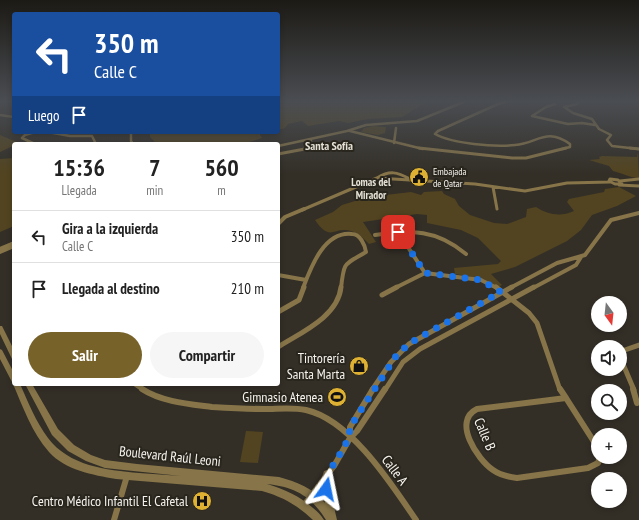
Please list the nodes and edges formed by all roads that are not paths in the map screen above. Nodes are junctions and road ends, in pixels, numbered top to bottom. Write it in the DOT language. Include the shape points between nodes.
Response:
graph roads {
  1 [pos="366,125"];
  2 [pos="451,125"];
  3 [pos="595,125"];
  4 [pos="396,128"];
  5 [pos="351,131"];
  6 [pos="28,134"];
  7 [pos="59,134"];
  8 [pos="305,140"];
  9 [pos="311,141"];
  10 [pos="31,142"];
  11 [pos="95,142"];
  12 [pos="394,143"];
  13 [pos="280,146"];
  14 [pos="639,149"];
  15 [pos="280,154"];
  16 [pos="377,178"];
  17 [pos="639,179"];
  18 [pos="412,180"];
  19 [pos="619,183"];
  20 [pos="639,186"];
  21 [pos="493,187"];
  22 [pos="496,209"];
  23 [pos="639,214"];
  24 [pos="280,222"];
  25 [pos="398,232"];
  26 [pos="375,235"];
  27 [pos="12,244"];
  28 [pos="12,247"];
  29 [pos="0,249"];
  30 [pos="0,252"];
  31 [pos="466,254"];
  32 [pos="580,257"];
  33 [pos="425,273"];
  34 [pos="280,275"];
  35 [pos="306,280"];
  36 [pos="501,292"];
  37 [pos="382,294"];
  38 [pos="511,300"];
  39 [pos="280,311"];
  40 [pos="0,328"];
  41 [pos="639,344"];
  42 [pos="280,346"];
  43 [pos="627,349"];
  44 [pos="0,352"];
  45 [pos="12,353"];
  46 [pos="627,372"];
  47 [pos="12,376"];
  48 [pos="17,386"];
  49 [pos="29,386"];
  50 [pos="138,386"];
  51 [pos="566,398"];
  52 [pos="637,403"];
  53 [pos="591,437"];
  54 [pos="350,438"];
  55 [pos="596,464"];
  56 [pos="327,474"];
  57 [pos="127,476"];
  58 [pos="312,494"];
  59 [pos="304,505"];
  60 [pos="114,520"];
  61 [pos="318,520"];
  62 [pos="332,520"];
  63 [pos="416,520"];
  1 -- 5 [label="street"];
  2 -- 12 [label="street" via="435,134 446,139 510,145 541,136 561,139 569,143 570,147 517,159 427,150"];
  3 -- 14 [label="street" via="611,135 607,140 612,146"];
  4 -- 12 [label="street"];
  5 -- 8 [label="street"];
  5 -- 9 [label="street"];
  5 -- 12 [label="street"];
  6 -- 10 [label="street" via="22,138"];
  7 -- 11 [label="street" via="92,136"];
  8 -- 9 [label="street"];
  8 -- 13 [label="street"];
  9 -- 15 [label="street" via="310,149"];
  16 -- 18 [label="street"];
  16 -- 18 [label="street" via="391,171"];
  16 -- 24 [label="street" via="284,217"];
  17 -- 19 [label="street"];
  18 -- 21 [label="street"];
  19 -- 20 [label="street"];
  19 -- 21 [label="street" via="612,179 610,182 566,183 528,191"];
  21 -- 22 [label="street"];
  23 -- 32 [label="street" via="611,220 585,255"];
  25 -- 26 [label="street"];
  25 -- 31 [label="street" via="410,230 443,237"];
  25 -- 33 [label="street"];
  27 -- 29 [label="street"];
  28 -- 30 [label="street"];
  32 -- 36 [label="street" via="557,263"];
  32 -- 38 [label="street" via="576,265"];
  33 -- 36 [label="street" via="481,280"];
  33 -- 37 [label="street"];
  34 -- 35 [label="street"];
  35 -- 39 [label="street" via="299,300"];
  35 -- 42 [label="street" via="317,255 338,234 355,234 364,244 366,252 346,264 341,278 343,288 334,305"];
  36 -- 38 [label="street"];
  36 -- 54 [label="street" via="415,340 398,353 350,427"];
  38 -- 51 [label="street" via="524,308 537,323 558,386"];
  38 -- 54 [label="street" via="420,349 407,359"];
  40 -- 45 [label="street"];
  41 -- 43 [label="street"];
  44 -- 47 [label="street"];
  46 -- 52 [label="street" via="637,394"];
  48 -- 57 [label="street, Boulevard Raúl Leoni" via="45,441 54,451 90,470"];
  49 -- 58 [label="street, Boulevard Raúl Leoni" via="58,436 71,448 104,464 268,479 295,486"];
  50 -- 54 [label="street, Calle A" via="145,392 201,406 304,410 329,422"];
  51 -- 53 [label="street"];
  51 -- 55 [label="street, Calle B" via="471,410 465,418 465,424 476,452 499,474 517,478 588,468"];
  54 -- 56 [label="street"];
  54 -- 63 [label="street, Calle A" via="364,450"];
  56 -- 58 [label="street"];
  56 -- 62 [label="street"];
  57 -- 59 [label="street, Boulevard Raúl Leoni" via="262,487 279,491"];
  57 -- 60 [label="street"];
  58 -- 59 [label="street"];
  58 -- 62 [label="street, Boulevard Raúl Leoni"];
  59 -- 61 [label="street, Boulevard Raúl Leoni"];
}
